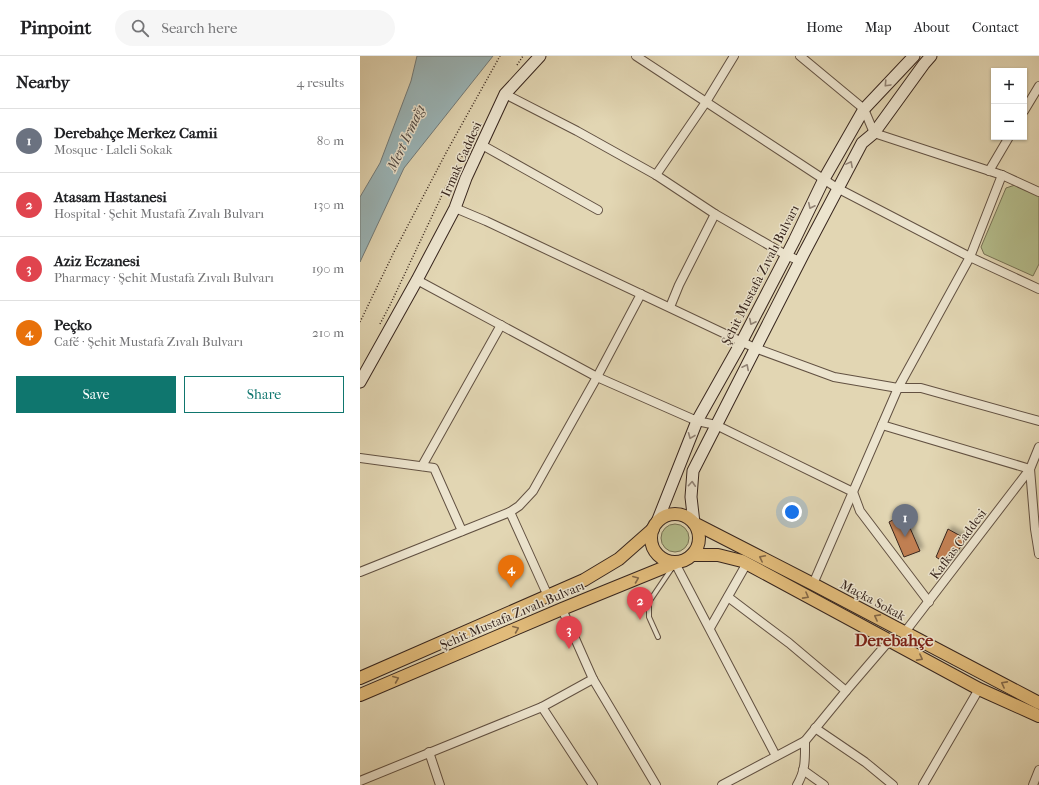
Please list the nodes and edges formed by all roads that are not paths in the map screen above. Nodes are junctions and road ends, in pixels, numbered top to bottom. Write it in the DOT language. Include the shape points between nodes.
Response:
graph roads {
  1 [pos="540,56"];
  2 [pos="636,56"];
  3 [pos="734,56"];
  4 [pos="800,56"];
  5 [pos="914,56"];
  6 [pos="931,56"];
  7 [pos="1039,86"];
  8 [pos="506,94"];
  9 [pos="1036,97"];
  10 [pos="706,102"];
  11 [pos="1027,108"];
  12 [pos="864,109"];
  13 [pos="874,133"];
  14 [pos="1007,140"];
  15 [pos="476,143"];
  16 [pos="988,171"];
  17 [pos="656,175"];
  18 [pos="1002,175"];
  19 [pos="824,180"];
  20 [pos="837,188"];
  21 [pos="1039,192"];
  22 [pos="455,208"];
  23 [pos="598,210"];
  24 [pos="715,214"];
  25 [pos="786,255"];
  26 [pos="970,257"];
  27 [pos="800,261"];
  28 [pos="417,280"];
  29 [pos="1039,289"];
  30 [pos="641,294"];
  31 [pos="670,307"];
  32 [pos="501,325"];
  33 [pos="742,341"];
  34 [pos="755,348"];
  35 [pos="597,377"];
  36 [pos="360,382"];
  37 [pos="898,388"];
  38 [pos="697,421"];
  39 [pos="1039,421"];
  40 [pos="716,425"];
  41 [pos="882,425"];
  42 [pos="1039,447"];
  43 [pos="360,458"];
  44 [pos="1034,465"];
  45 [pos="422,466"];
  46 [pos="853,492"];
  47 [pos="1036,506"];
  48 [pos="510,512"];
  49 [pos="694,523"];
  50 [pos="655,525"];
  51 [pos="462,531"];
  52 [pos="1039,554"];
  53 [pos="692,555"];
  54 [pos="675,563"];
  55 [pos="747,563"];
  56 [pos="360,572"];
  57 [pos="813,584"];
  58 [pos="548,596"];
  59 [pos="728,597"];
  60 [pos="929,602"];
  61 [pos="562,609"];
  62 [pos="710,628"];
  63 [pos="906,632"];
  64 [pos="658,637"];
  65 [pos="889,641"];
  66 [pos="360,678"];
  67 [pos="593,679"];
  68 [pos="979,689"];
  69 [pos="846,691"];
  70 [pos="360,695"];
  71 [pos="1039,703"];
  72 [pos="542,707"];
  73 [pos="1039,716"];
  74 [pos="815,728"];
  75 [pos="805,741"];
  76 [pos="429,752"];
  77 [pos="776,756"];
  78 [pos="803,770"];
  79 [pos="1039,770"];
  80 [pos="360,781"];
  81 [pos="590,784"];
  82 [pos="440,785"];
  83 [pos="656,785"];
  84 [pos="722,785"];
  85 [pos="797,785"];
  86 [pos="824,785"];
  87 [pos="894,785"];
  88 [pos="923,785"];
  89 [pos="1033,785"];
  1 -- 8 [label="main road, Irmak Caddesi"];
  2 -- 10 [label="street"];
  3 -- 10 [label="street"];
  4 -- 12 [label="street"];
  5 -- 12 [label="main road, Şehit Mustafa Zıvalı Bulvarı, one-way"];
  6 -- 13 [label="main road"];
  7 -- 9 [label="street"];
  8 -- 15 [label="main road, Irmak Caddesi"];
  8 -- 17 [label="street"];
  9 -- 11 [label="street"];
  10 -- 17 [label="street"];
  10 -- 19 [label="street"];
  12 -- 13 [label="street"];
  12 -- 19 [label="main road, Şehit Mustafa Zıvalı Bulvarı"];
  13 -- 16 [label="street"];
  20 -- 13 [label="main road, one-way" via="862,143"];
  14 -- 16 [label="street"];
  15 -- 22 [label="main road, Irmak Caddesi"];
  15 -- 23 [label="street"];
  16 -- 18 [label="street"];
  17 -- 24 [label="street"];
  18 -- 21 [label="street"];
  18 -- 26 [label="street"];
  19 -- 20 [label="street"];
  19 -- 25 [label="main road, Şehit Mustafa Zıvalı Bulvarı, one-way"];
  20 -- 26 [label="street"];
  20 -- 27 [label="main road"];
  22 -- 28 [label="main road, Irmak Caddesi"];
  22 -- 30 [label="street"];
  24 -- 25 [label="street"];
  24 -- 31 [label="street"];
  25 -- 27 [label="street"];
  25 -- 33 [label="main road, Şehit Mustafa Zıvalı Bulvarı, one-way"];
  26 -- 29 [label="street"];
  26 -- 37 [label="street"];
  27 -- 34 [label="main road"];
  28 -- 32 [label="street"];
  28 -- 36 [label="main road, Irmak Caddesi"];
  30 -- 31 [label="street"];
  30 -- 35 [label="street"];
  31 -- 33 [label="street"];
  32 -- 35 [label="street"];
  32 -- 45 [label="street"];
  33 -- 34 [label="street"];
  33 -- 38 [label="main road, Şehit Mustafa Zıvalı Bulvarı"];
  34 -- 37 [label="street" via="834,377"];
  40 -- 34 [label="main road, one-way"];
  35 -- 38 [label="street"];
  35 -- 48 [label="street" via="533,491"];
  37 -- 39 [label="street" via="921,388"];
  37 -- 41 [label="street"];
  38 -- 40 [label="street"];
  38 -- 50 [label="main road, Şehit Mustafa Zıvalı Bulvarı, one-way"];
  40 -- 46 [label="street"];
  49 -- 40 [label="main road, one-way" via="691,498 693,471"];
  41 -- 44 [label="street"];
  41 -- 46 [label="street"];
  42 -- 44 [label="street"];
  43 -- 45 [label="street"];
  44 -- 47 [label="street"];
  44 -- 60 [label="street, Kafkas Caddesi"];
  45 -- 51 [label="street" via="434,468"];
  46 -- 57 [label="street"];
  46 -- 60 [label="street" via="860,511"];
  47 -- 52 [label="street" via="1035,529"];
  48 -- 51 [label="street"];
  48 -- 58 [label="street"];
  49 -- 50 [label="main road" via="680,514 672,514"];
  49 -- 53 [label="main road" via="699,543"];
  57 -- 49 [label="main road, Maçka Sokak, one-way"];
  50 -- 54 [label="main road" via="651,545 660,558"];
  50 -- 58 [label="main road, Şehit Mustafa Zıvalı Bulvarı" via="619,559 584,580"];
  51 -- 56 [label="street"];
  53 -- 54 [label="main road" via="682,562"];
  53 -- 55 [label="main road" via="718,555"];
  61 -- 54 [label="main road, Şehit Mustafa Zıvalı Bulvarı, one-way"];
  54 -- 62 [label="street"];
  54 -- 64 [label="lane" via="649,602 649,617"];
  55 -- 59 [label="street"];
  55 -- 65 [label="main road, one-way"];
  63 -- 57 [label="main road, Maçka Sokak, one-way"];
  58 -- 66 [label="main road, Şehit Mustafa Zıvalı Bulvarı"];
  59 -- 62 [label="street"];
  59 -- 69 [label="street" via="789,643"];
  60 -- 63 [label="street, Kafkas Caddesi"];
  61 -- 67 [label="street"];
  70 -- 61 [label="main road, Şehit Mustafa Zıvalı Bulvarı, one-way"];
  62 -- 77 [label="street"];
  71 -- 63 [label="main road, Maçka Sokak, one-way"];
  65 -- 68 [label="main road, one-way"];
  65 -- 69 [label="street"];
  67 -- 72 [label="street"];
  67 -- 83 [label="street"];
  68 -- 73 [label="main road"];
  68 -- 88 [label="street"];
  69 -- 74 [label="street"];
  72 -- 76 [label="street"];
  72 -- 81 [label="street"];
  74 -- 75 [label="street"];
  74 -- 87 [label="street"];
  75 -- 77 [label="street"];
  75 -- 78 [label="street" via="806,761"];
  76 -- 80 [label="street"];
  76 -- 82 [label="street"];
  77 -- 84 [label="street"];
  78 -- 85 [label="street"];
  78 -- 86 [label="street"];
  79 -- 89 [label="street"];
}
